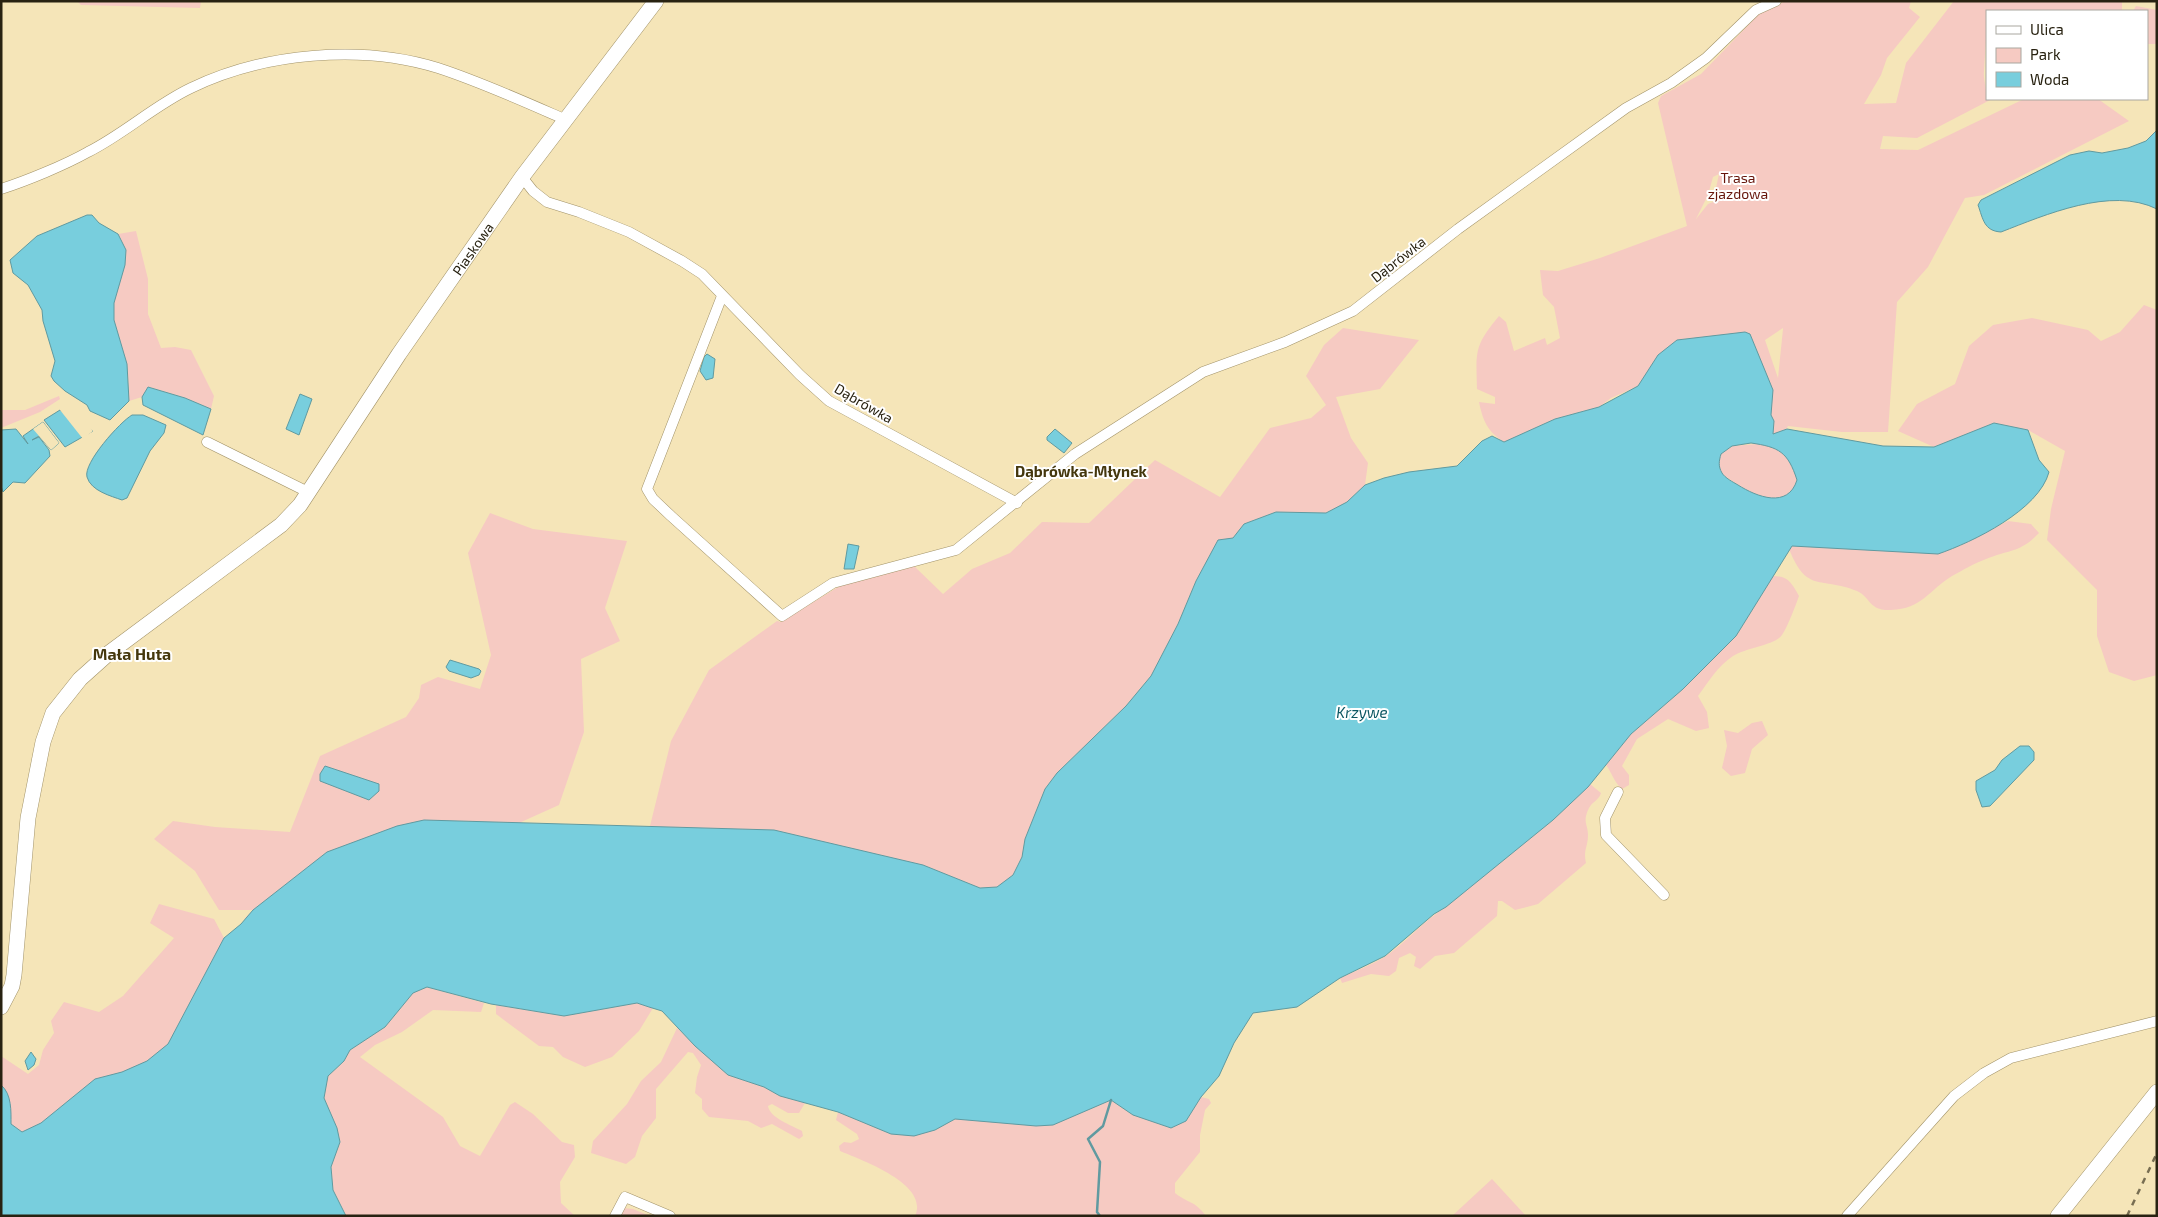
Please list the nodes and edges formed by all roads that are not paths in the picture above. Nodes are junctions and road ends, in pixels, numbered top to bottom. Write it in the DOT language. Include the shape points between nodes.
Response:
graph roads {
  1 [pos="656,1"];
  2 [pos="1776,1"];
  3 [pos="564,119"];
  4 [pos="522,177"];
  5 [pos="1,189"];
  6 [pos="722,296"];
  7 [pos="207,442"];
  8 [pos="305,499"];
  9 [pos="1017,503"];
  10 [pos="1618,792"];
  11 [pos="1664,895"];
  12 [pos="1,1007"];
  13 [pos="2157,1021"];
  14 [pos="2157,1092"];
  15 [pos="615,1216"];
  16 [pos="670,1216"];
  17 [pos="1847,1216"];
  18 [pos="2058,1216"];
  1 -- 3 [label="street, Piaskowa"];
  2 -- 9 [label="street, Dąbrówka" via="1756,10 1706,58 1671,83 1626,108 1458,229 1354,311 1285,342 1203,372 1075,454"];
  3 -- 4 [label="street, Piaskowa"];
  3 -- 5 [label="street" via="438,68 408,60 322,54 269,62 190,88 88,152"];
  4 -- 6 [label="street, Dąbrówka" via="547,202 630,232 682,261 702,274"];
  4 -- 8 [label="street, Piaskowa" via="399,354"];
  6 -- 9 [label="street, Dąbrówka" via="829,401"];
  6 -- 9 [label="street, Dąbrówka" via="647,490 671,516 782,616 833,583 956,550"];
  7 -- 8 [label="street"];
  8 -- 12 [label="street, Piaskowa" via="281,525 109,653 80,679 53,713 44,736 28,818 14,975"];
  10 -- 11 [label="street" via="1605,818 1606,835"];
  13 -- 17 [label="street" via="2011,1058 1984,1073 1954,1096"];
  14 -- 18 [label="street"];
  15 -- 16 [label="street" via="625,1197"];
}
